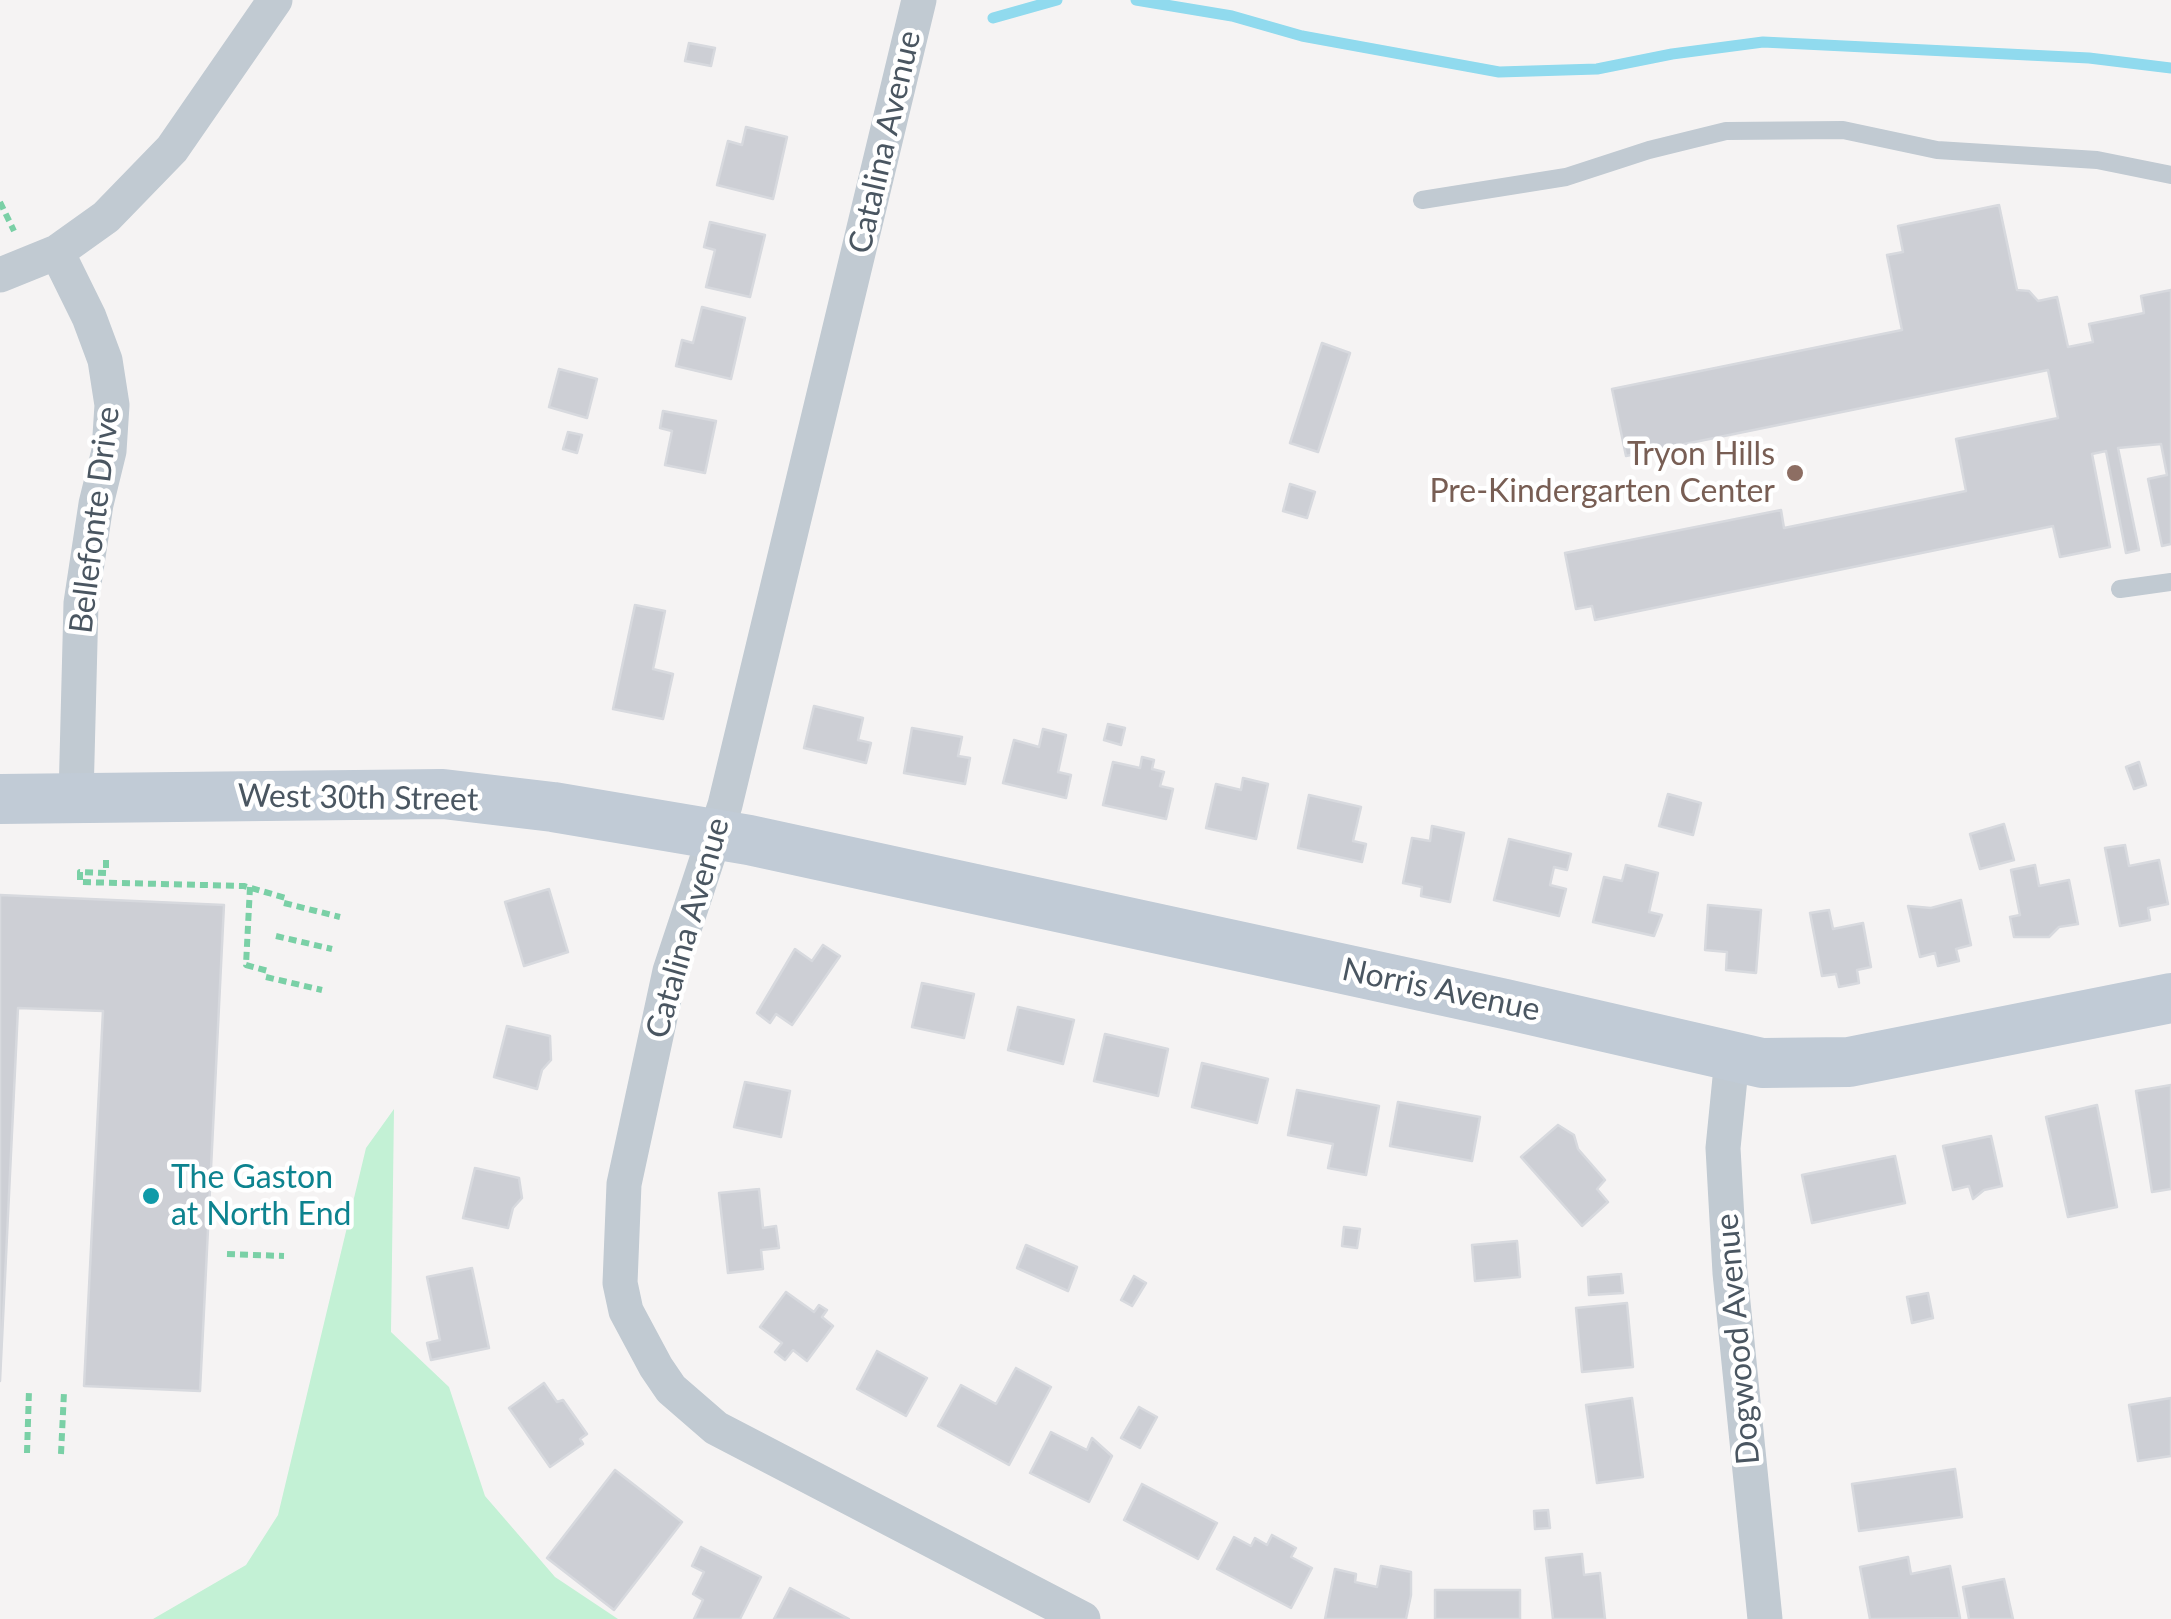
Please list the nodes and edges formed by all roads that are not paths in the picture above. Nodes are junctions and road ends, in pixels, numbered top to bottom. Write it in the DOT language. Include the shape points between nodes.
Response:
graph roads {
  1 [pos="275,0"];
  2 [pos="918,0"];
  3 [pos="2171,175"];
  4 [pos="1422,200"];
  5 [pos="57,252"];
  6 [pos="0,275"];
  7 [pos="2171,582"];
  8 [pos="2120,589"];
  9 [pos="0,798"];
  10 [pos="76,798"];
  11 [pos="713,836"];
  12 [pos="2171,998"];
  13 [pos="1732,1058"];
  14 [pos="1083,1619"];
  15 [pos="1765,1619"];
  1 -- 5 [label="street" via="172,149 106,218"];
  2 -- 11 [label="street, Catalina Avenue"];
  3 -- 4 [label="lane" via="2098,160 1938,150 1842,130 1726,131 1566,176"];
  5 -- 6 [label="street"];
  5 -- 10 [label="street, Bellefonte Drive" via="105,360 112,405 81,603"];
  7 -- 8 [label="lane"];
  9 -- 10 [label="street, West 30th Street"];
  10 -- 11 [label="street, West 30th Street" via="443,794"];
  11 -- 13 [label="street, Norris Avenue" via="1445,990"];
  11 -- 14 [label="street, Catalina Avenue" via="670,971 624,1184 620,1282 638,1339 670,1389 716,1428"];
  12 -- 13 [label="street, Norris Avenue" via="1849,1062"];
  13 -- 15 [label="street, Dogwood Avenue" via="1723,1148 1730,1273"];
}
